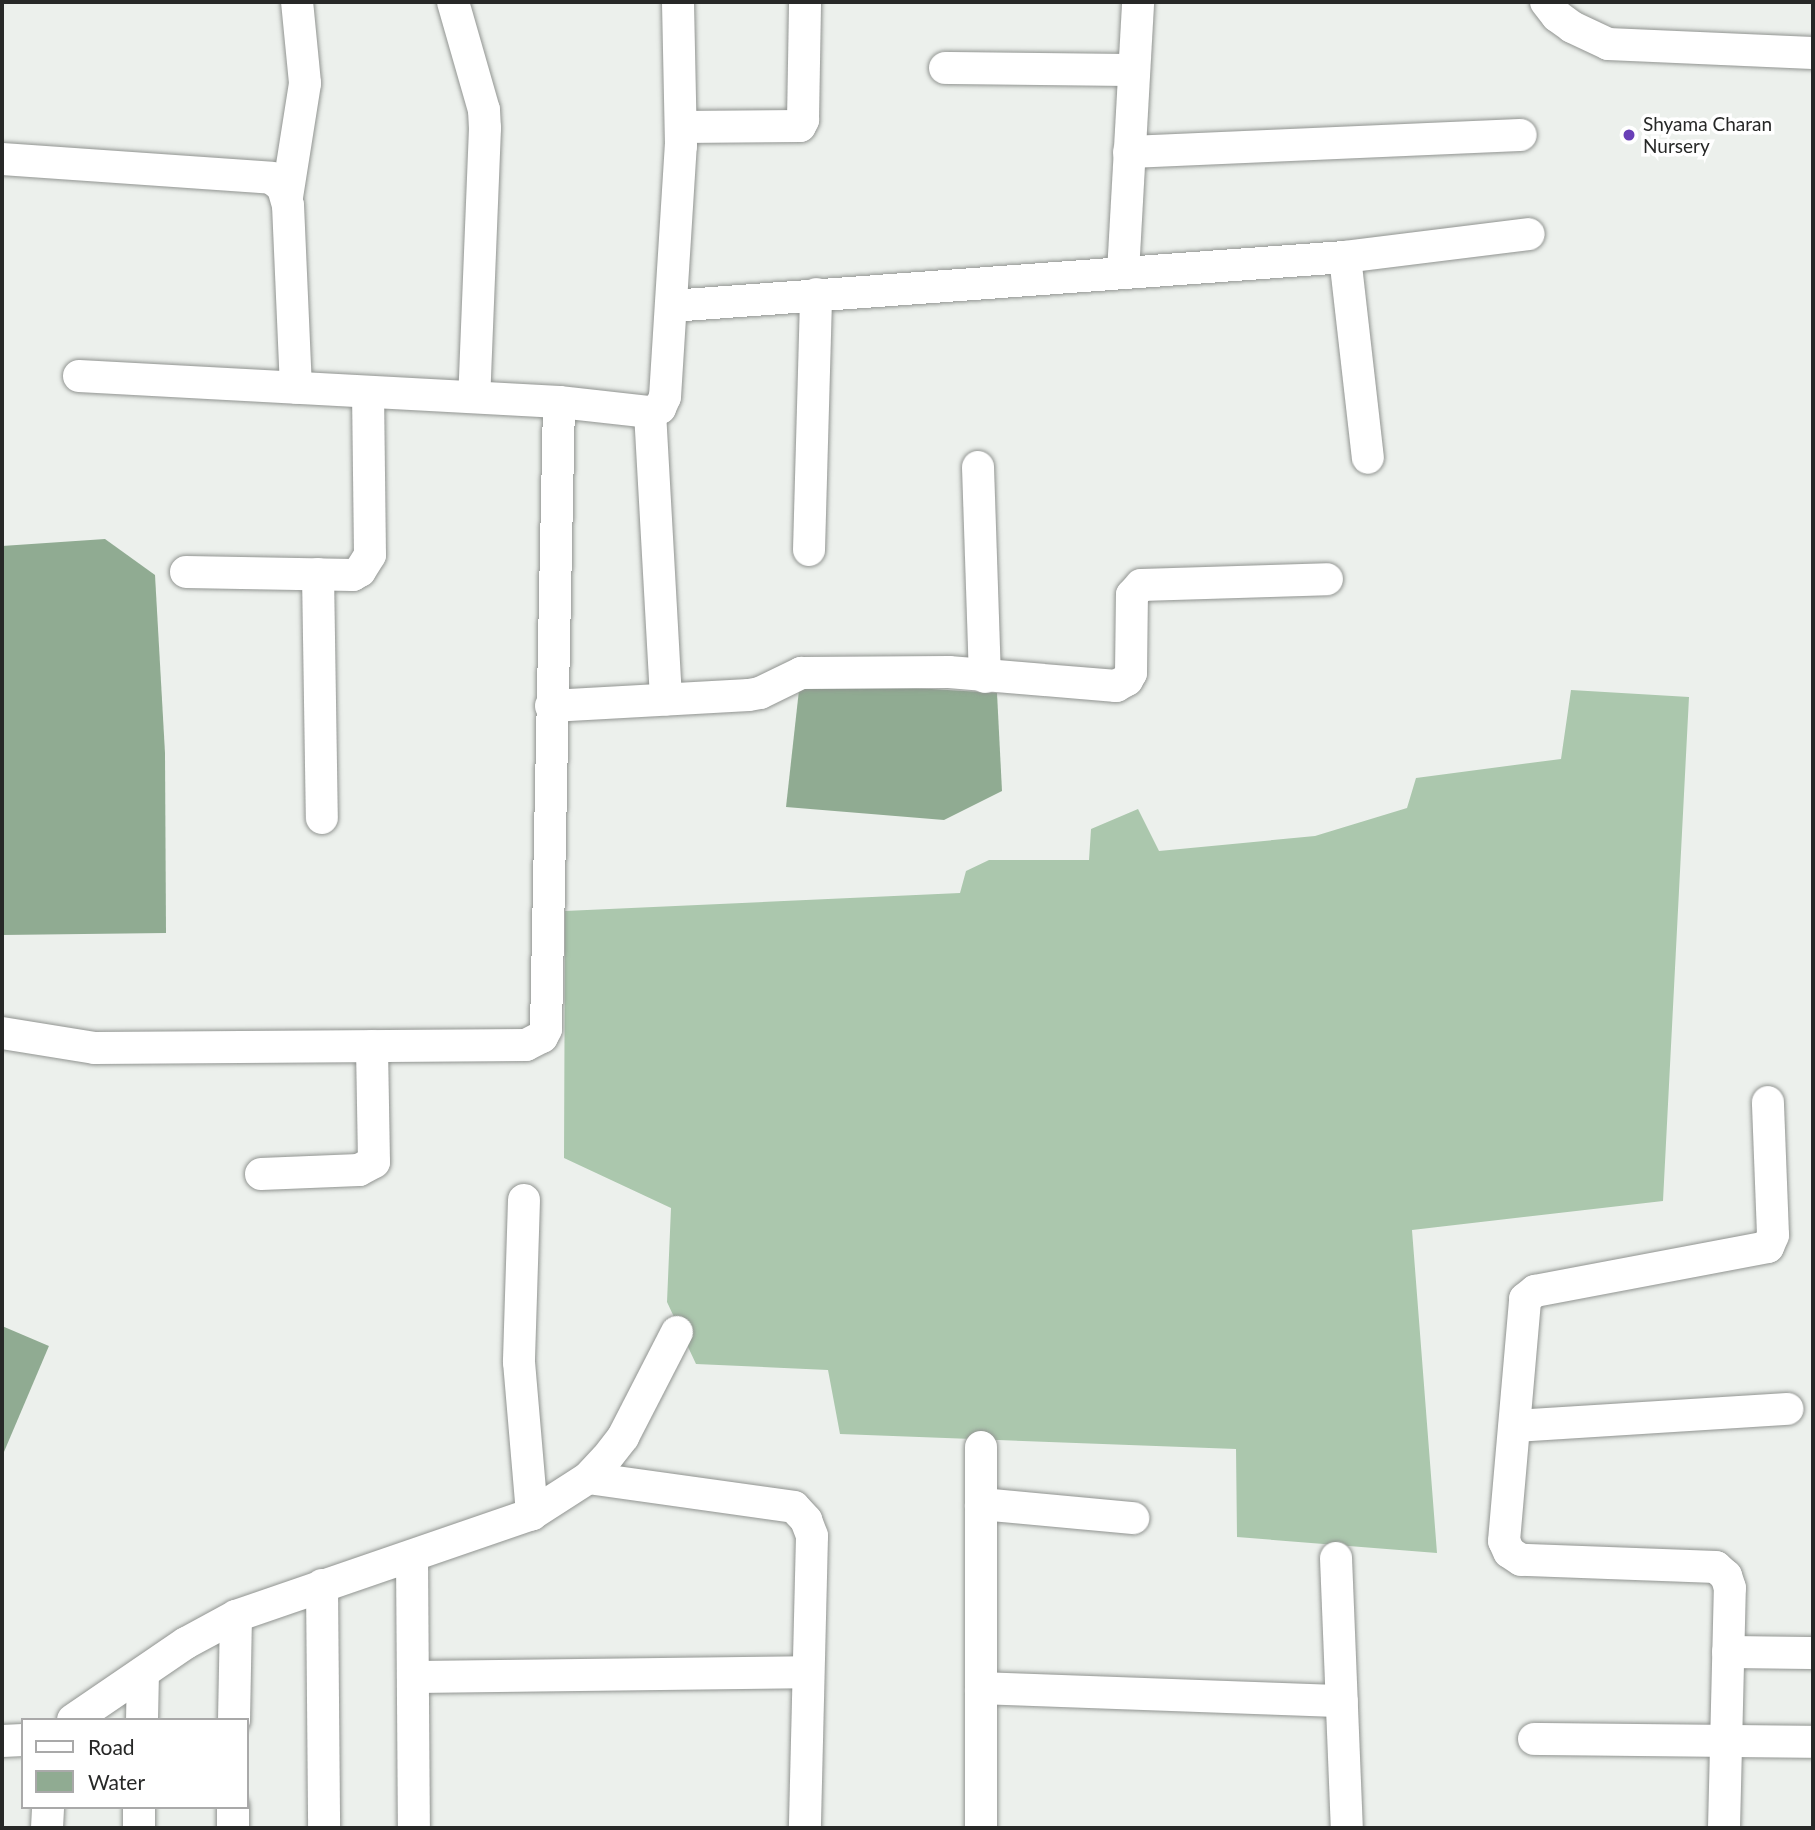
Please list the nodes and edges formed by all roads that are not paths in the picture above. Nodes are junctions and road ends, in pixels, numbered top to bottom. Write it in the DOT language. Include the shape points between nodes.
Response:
graph roads {
  1 [pos="297,2"];
  2 [pos="453,2"];
  3 [pos="678,2"];
  4 [pos="805,2"];
  5 [pos="1138,2"];
  6 [pos="1546,2"];
  7 [pos="1813,53"];
  8 [pos="945,68"];
  9 [pos="1134,70"];
  10 [pos="681,127"];
  11 [pos="1521,135"];
  12 [pos="1129,152"];
  13 [pos="2,159"];
  14 [pos="287,197"];
  15 [pos="1529,234"];
  16 [pos="1345,257"];
  17 [pos="1123,273"];
  18 [pos="817,294"];
  19 [pos="671,306"];
  20 [pos="79,376"];
  21 [pos="296,388"];
  22 [pos="368,393"];
  23 [pos="474,397"];
  24 [pos="559,402"];
  25 [pos="650,412"];
  26 [pos="1368,458"];
  27 [pos="978,467"];
  28 [pos="809,550"];
  29 [pos="186,572"];
  30 [pos="318,574"];
  31 [pos="1327,579"];
  32 [pos="985,677"];
  33 [pos="666,700"];
  34 [pos="551,706"];
  35 [pos="322,818"];
  36 [pos="2,1033"];
  37 [pos="372,1046"];
  38 [pos="1768,1102"];
  39 [pos="261,1174"];
  40 [pos="524,1200"];
  41 [pos="677,1332"];
  42 [pos="1787,1409"];
  43 [pos="1515,1426"];
  44 [pos="981,1447"];
  45 [pos="588,1478"];
  46 [pos="981,1504"];
  47 [pos="532,1514"];
  48 [pos="1133,1518"];
  49 [pos="412,1557"];
  50 [pos="1336,1558"];
  51 [pos="322,1585"];
  52 [pos="236,1616"];
  53 [pos="1728,1652"];
  54 [pos="1813,1653"];
  55 [pos="808,1672"];
  56 [pos="143,1673"];
  57 [pos="413,1677"];
  58 [pos="981,1688"];
  59 [pos="1342,1701"];
  60 [pos="76,1718"];
  61 [pos="142,1718"];
  62 [pos="234,1718"];
  63 [pos="21,1740"];
  64 [pos="1534,1740"];
  65 [pos="2,1741"];
  66 [pos="1726,1741"];
  67 [pos="1813,1742"];
  68 [pos="48,1809"];
  69 [pos="139,1809"];
  70 [pos="233,1809"];
  71 [pos="47,1828"];
  72 [pos="139,1828"];
  73 [pos="233,1828"];
  74 [pos="324,1828"];
  75 [pos="414,1828"];
  76 [pos="805,1828"];
  77 [pos="981,1828"];
  78 [pos="1347,1828"];
  79 [pos="1724,1828"];
  1 -- 14 [label="street" via="305,83"];
  2 -- 23 [label="street" via="485,128"];
  3 -- 10 [label="street"];
  4 -- 10 [label="street" via="802,124"];
  5 -- 9 [label="street"];
  6 -- 7 [label="street" via="1572,27 1608,44"];
  8 -- 9 [label="street"];
  9 -- 12 [label="street"];
  10 -- 19 [label="street"];
  11 -- 12 [label="street"];
  12 -- 17 [label="street"];
  13 -- 14 [label="street" via="271,178"];
  14 -- 21 [label="street"];
  15 -- 16 [label="street"];
  16 -- 17 [label="street"];
  16 -- 26 [label="street"];
  17 -- 18 [label="street"];
  18 -- 19 [label="street"];
  18 -- 28 [label="street"];
  19 -- 25 [label="street" via="666,397 660,408"];
  20 -- 21 [label="street"];
  21 -- 22 [label="street"];
  22 -- 23 [label="street"];
  22 -- 30 [label="street" via="370,555 353,575"];
  23 -- 24 [label="street"];
  24 -- 25 [label="street"];
  24 -- 34 [label="street"];
  25 -- 33 [label="street"];
  27 -- 32 [label="street"];
  29 -- 30 [label="street"];
  30 -- 35 [label="street"];
  31 -- 32 [label="street" via="1148,583 1132,595 1132,673 1127,680 1109,687"];
  32 -- 33 [label="street" via="900,671 801,673 760,693"];
  33 -- 34 [label="street"];
  34 -- 37 [label="street" via="546,1029 542,1037 526,1045"];
  36 -- 37 [label="street" via="95,1048"];
  37 -- 39 [label="street" via="374,1162 359,1170"];
  38 -- 43 [label="street" via="1773,1236 1768,1247 1529,1294 1522,1310"];
  40 -- 47 [label="street" via="519,1362"];
  41 -- 45 [label="street" via="623,1437"];
  42 -- 43 [label="street"];
  43 -- 53 [label="street" via="1504,1541 1509,1552 1521,1560 1716,1567 1730,1588"];
  44 -- 46 [label="street"];
  45 -- 47 [label="street"];
  45 -- 55 [label="street" via="794,1507 801,1512 812,1536"];
  46 -- 48 [label="street"];
  46 -- 58 [label="street"];
  47 -- 49 [label="street"];
  49 -- 51 [label="street"];
  49 -- 57 [label="street"];
  50 -- 59 [label="street"];
  51 -- 52 [label="street"];
  51 -- 74 [label="street"];
  52 -- 56 [label="street"];
  52 -- 62 [label="street"];
  53 -- 54 [label="street"];
  53 -- 66 [label="street"];
  55 -- 57 [label="street"];
  55 -- 76 [label="street"];
  56 -- 60 [label="street"];
  56 -- 61 [label="street"];
  57 -- 75 [label="street"];
  58 -- 59 [label="street"];
  58 -- 77 [label="street"];
  59 -- 78 [label="street"];
  63 -- 65 [label="street"];
  64 -- 66 [label="street"];
  66 -- 67 [label="street"];
  66 -- 79 [label="street"];
  68 -- 71 [label="street"];
  69 -- 72 [label="street"];
  70 -- 73 [label="street"];
}
